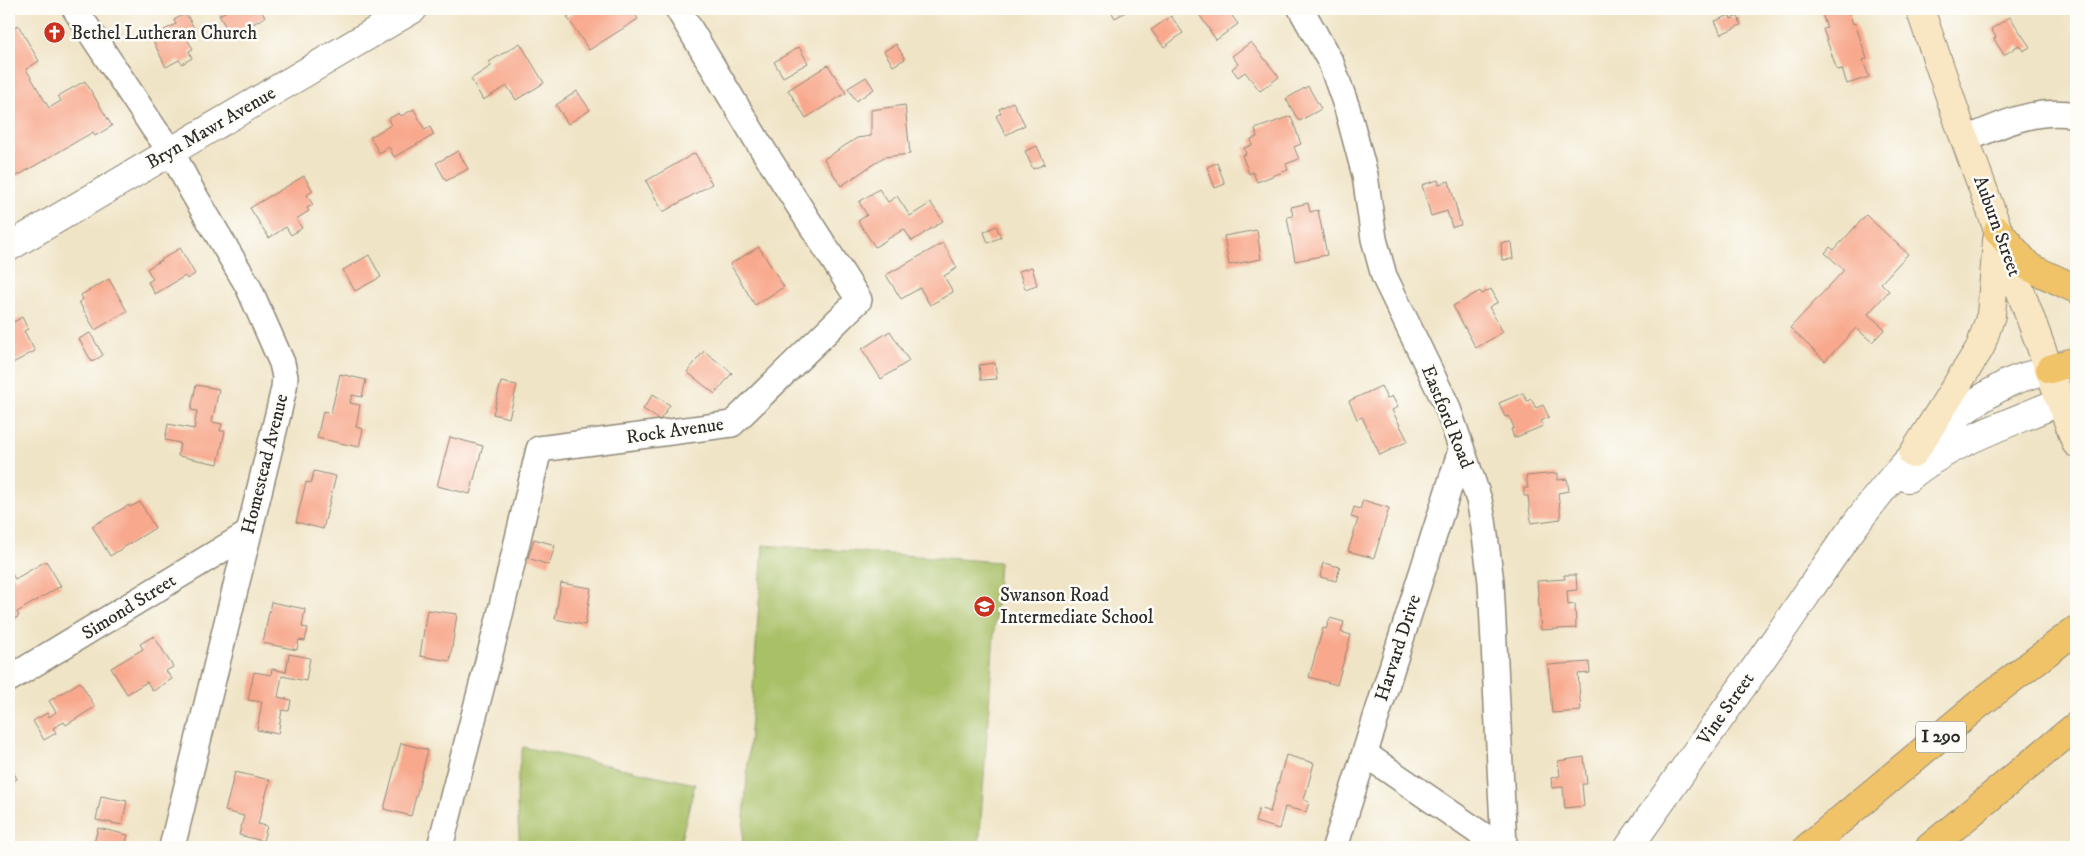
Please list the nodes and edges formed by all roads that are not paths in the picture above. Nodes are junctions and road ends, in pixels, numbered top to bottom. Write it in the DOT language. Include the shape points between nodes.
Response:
graph roads {
  1 [pos="75,9"];
  2 [pos="413,9"];
  3 [pos="678,9"];
  4 [pos="1301,9"];
  5 [pos="1920,9"];
  6 [pos="2076,115"];
  7 [pos="1965,140"];
  8 [pos="171,150"];
  9 [pos="1998,231"];
  10 [pos="9,247"];
  11 [pos="2076,289"];
  12 [pos="2076,361"];
  13 [pos="2050,369"];
  14 [pos="2061,401"];
  15 [pos="2076,443"];
  16 [pos="1461,450"];
  17 [pos="1913,454"];
  18 [pos="248,533"];
  19 [pos="1823,572"];
  20 [pos="2076,630"];
  21 [pos="9,679"];
  22 [pos="2076,726"];
  23 [pos="1365,754"];
  24 [pos="172,847"];
  25 [pos="440,847"];
  26 [pos="1335,847"];
  27 [pos="1502,847"];
  28 [pos="1629,847"];
  29 [pos="1808,847"];
  30 [pos="1930,847"];
  1 -- 8 [label="street, Homestead Avenue"];
  2 -- 8 [label="street, Bryn Mawr Avenue"];
  3 -- 25 [label="street, Rock Avenue" via="859,300 732,424 539,449"];
  4 -- 16 [label="street, Eastford Road" via="1330,63 1348,108 1365,175 1374,239 1384,276 1447,406"];
  5 -- 7 [label="main road, Auburn Street"];
  6 -- 7 [label="street" via="2028,115"];
  7 -- 9 [label="main road, Auburn Street"];
  8 -- 10 [label="street, Bryn Mawr Avenue"];
  8 -- 18 [label="street, Homestead Avenue" via="248,286 285,377"];
  9 -- 11 [label="highway" via="2029,267"];
  9 -- 13 [label="main road, Auburn Street"];
  9 -- 17 [label="main road" via="1991,315 1984,340"];
  12 -- 13 [label="highway"];
  13 -- 14 [label="main road, Auburn Street"];
  13 -- 17 [label="street, Vine Street" via="2008,383 1959,414"];
  14 -- 15 [label="main road, Auburn Street"];
  14 -- 19 [label="street, Vine Street" via="1992,429 1922,467 1890,496"];
  16 -- 23 [label="street, Harvard Drive"];
  16 -- 27 [label="street, Eastford Road" via="1480,506 1489,560"];
  17 -- 19 [label="street, Vine Street" via="1873,501"];
  18 -- 21 [label="street, Simond Street"];
  18 -- 24 [label="street, Homestead Avenue"];
  19 -- 28 [label="street, Vine Street"];
  20 -- 29 [label="highway, I 290" via="1979,704"];
  22 -- 30 [label="highway"];
  23 -- 26 [label="street, Harvard Drive"];
  23 -- 27 [label="street"];
}
